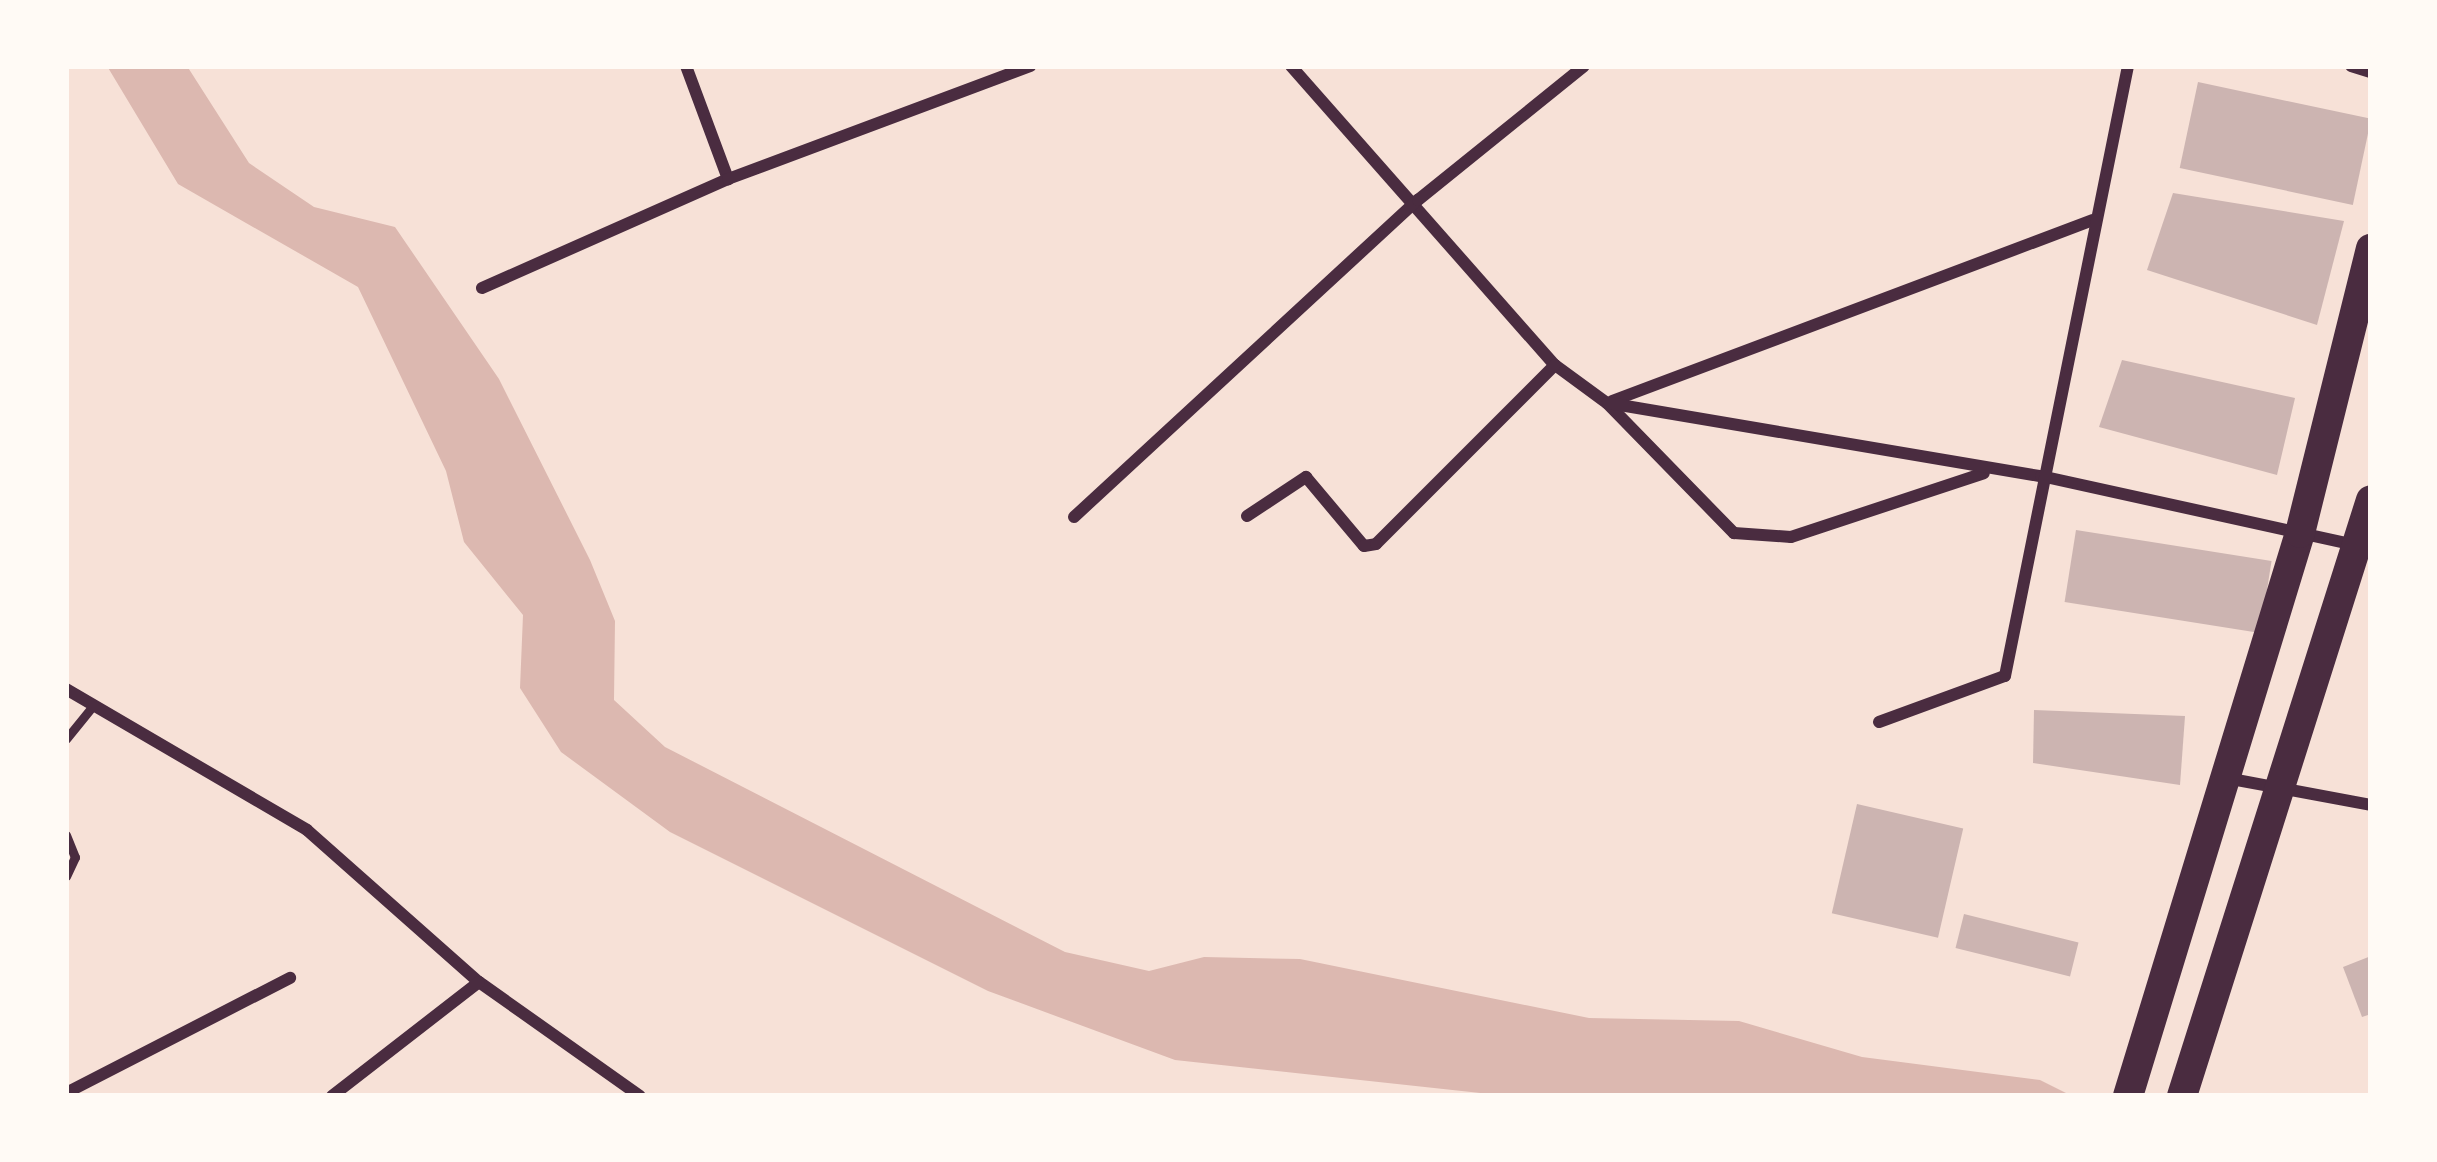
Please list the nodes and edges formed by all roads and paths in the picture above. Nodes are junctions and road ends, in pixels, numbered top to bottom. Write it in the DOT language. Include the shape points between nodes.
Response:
graph roads {
  1 [pos="686,66"];
  2 [pos="1031,66"];
  3 [pos="1291,66"];
  4 [pos="1585,66"];
  5 [pos="2128,66"];
  6 [pos="2351,66"];
  7 [pos="2371,72"];
  8 [pos="728,179"];
  9 [pos="1418,200"];
  10 [pos="2093,220"];
  11 [pos="2371,249"];
  12 [pos="482,288"];
  13 [pos="1555,365"];
  14 [pos="1607,403"];
  15 [pos="1984,473"];
  16 [pos="2041,476"];
  17 [pos="2371,500"];
  18 [pos="1247,516"];
  19 [pos="1074,517"];
  20 [pos="2300,533"];
  21 [pos="2363,546"];
  22 [pos="66,689"];
  23 [pos="90,709"];
  24 [pos="1879,722"];
  25 [pos="66,739"];
  26 [pos="2226,778"];
  27 [pos="2276,787"];
  28 [pos="2371,806"];
  29 [pos="66,835"];
  30 [pos="66,876"];
  31 [pos="290,978"];
  32 [pos="478,982"];
  33 [pos="66,1093"];
  34 [pos="332,1096"];
  35 [pos="640,1096"];
  36 [pos="2128,1096"];
  37 [pos="2182,1096"];
  1 -- 8 [label="street"];
  2 -- 8 [label="street"];
  3 -- 9 [label="street"];
  4 -- 9 [label="street"];
  5 -- 10 [label="street"];
  6 -- 7 [label="street"];
  8 -- 12 [label="street"];
  9 -- 13 [label="street"];
  9 -- 19 [label="street"];
  10 -- 14 [label="street"];
  10 -- 16 [label="street"];
  11 -- 20 [label="main road"];
  13 -- 14 [label="street"];
  13 -- 18 [label="street" via="1376,544 1364,546 1300,476"];
  14 -- 15 [label="street"];
  14 -- 15 [label="street" via="1734,533 1791,538"];
  15 -- 16 [label="street"];
  16 -- 20 [label="street"];
  16 -- 24 [label="street" via="2005,676"];
  17 -- 21 [label="main road"];
  20 -- 21 [label="street"];
  20 -- 26 [label="main road"];
  21 -- 27 [label="main road"];
  22 -- 23 [label="street"];
  23 -- 25 [label="lane"];
  23 -- 32 [label="street" via="308,830"];
  26 -- 27 [label="street"];
  26 -- 36 [label="main road"];
  27 -- 28 [label="street"];
  27 -- 37 [label="main road"];
  29 -- 30 [label="lane" via="75,857"];
  31 -- 33 [label="street"];
  32 -- 34 [label="street"];
  32 -- 35 [label="street"];
}
